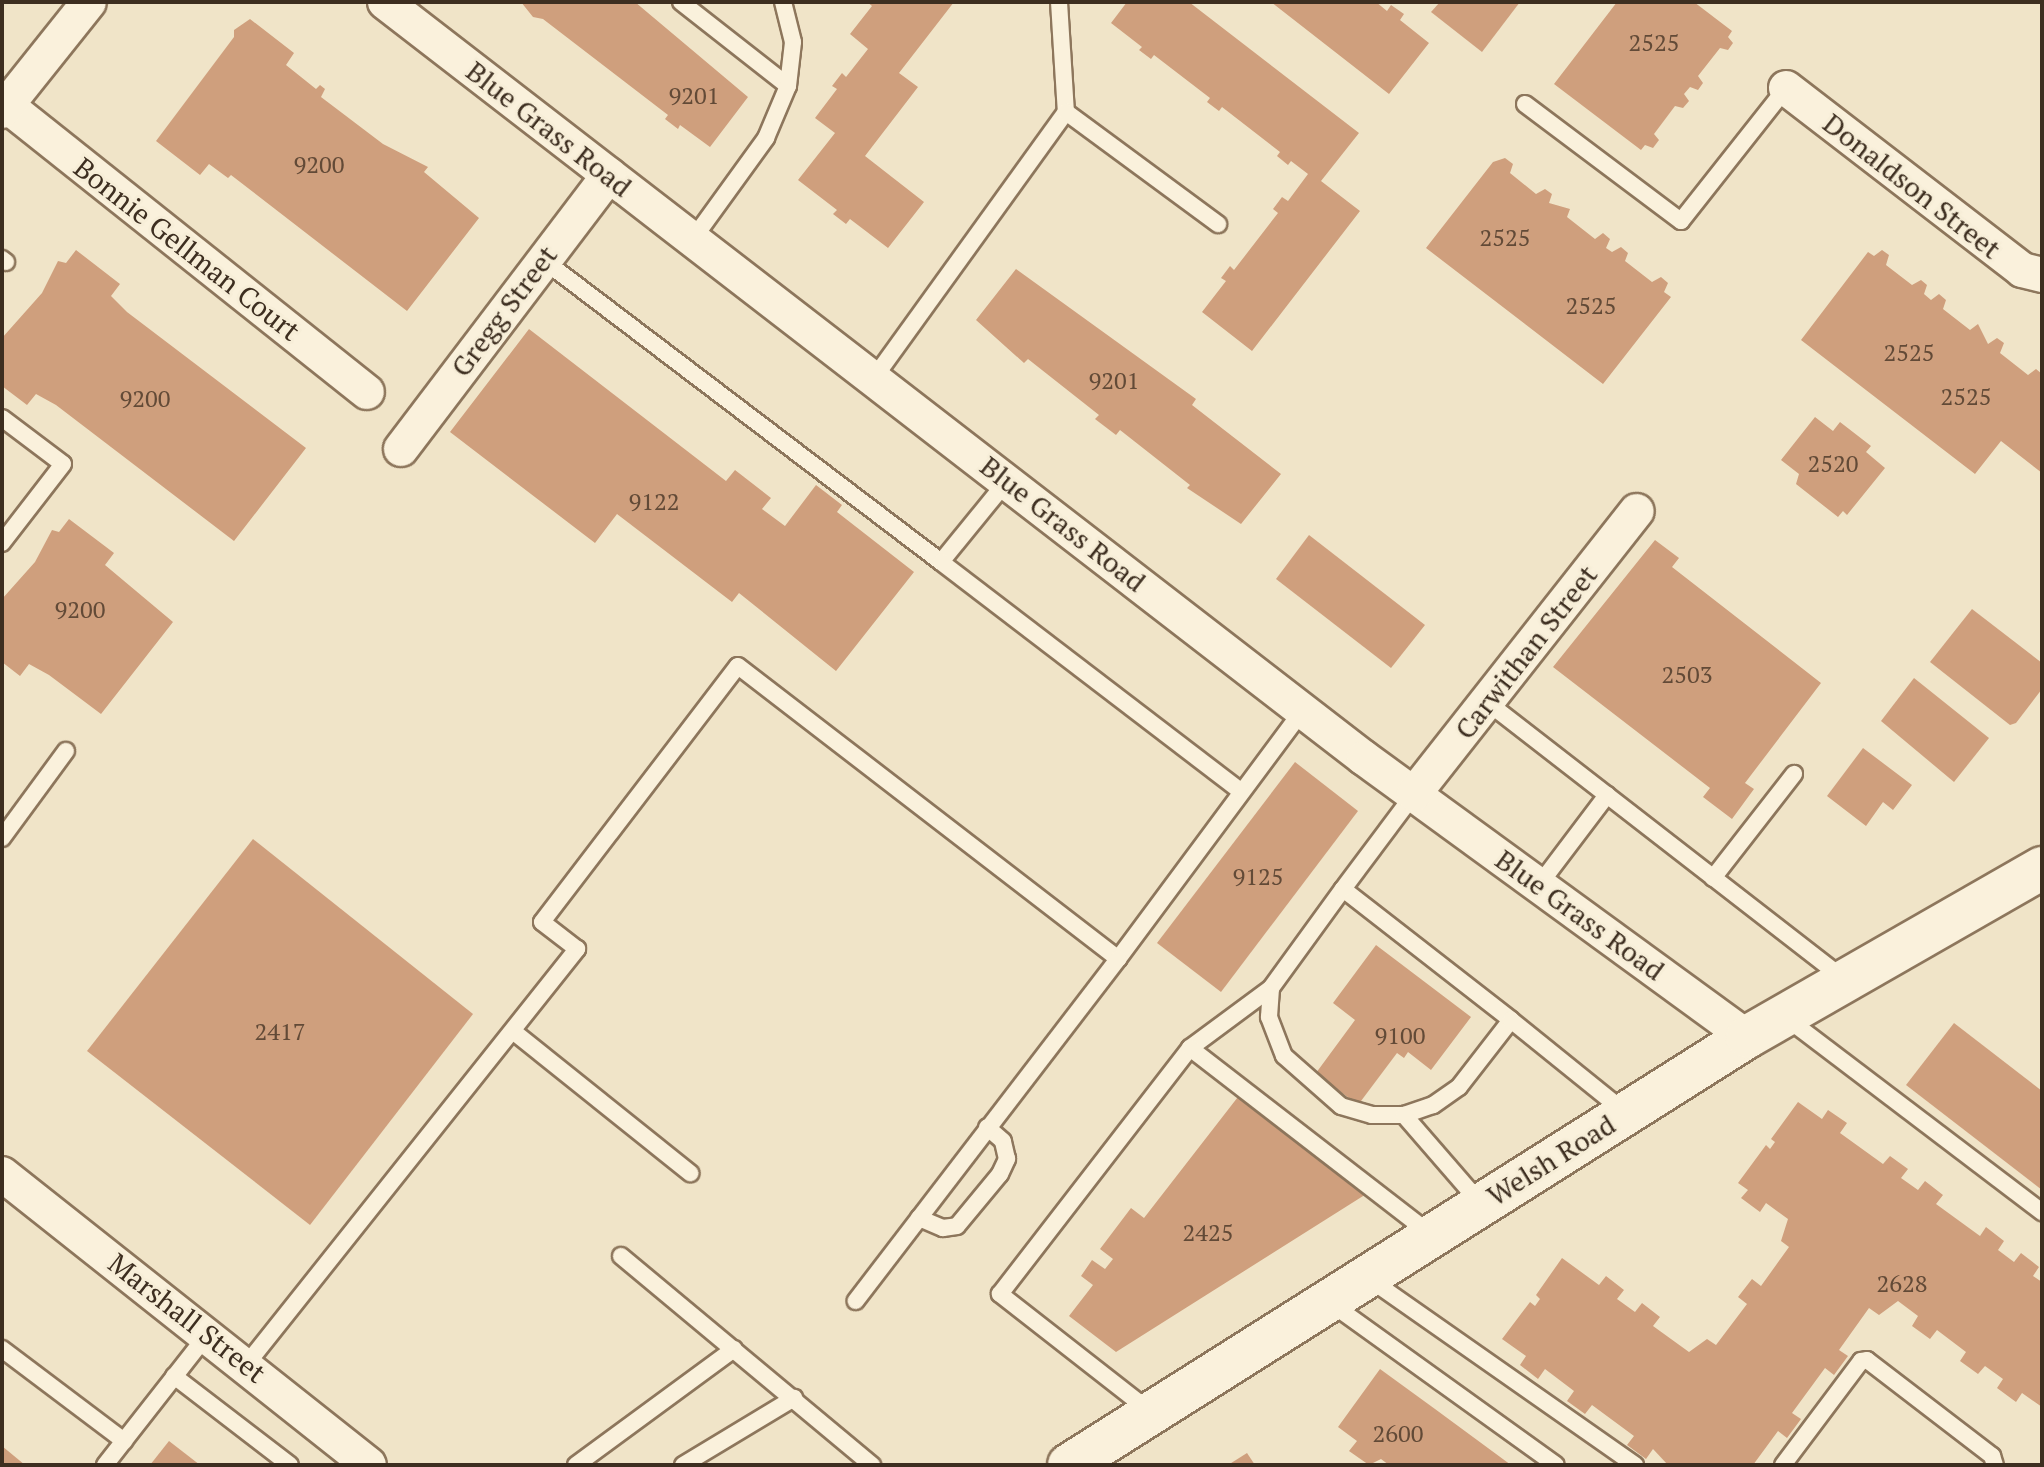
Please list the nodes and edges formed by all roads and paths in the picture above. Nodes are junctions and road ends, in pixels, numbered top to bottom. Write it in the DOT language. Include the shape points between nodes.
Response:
graph roads {
  1 [pos="89,2"];
  2 [pos="385,2"];
  3 [pos="681,2"];
  4 [pos="783,2"];
  5 [pos="1059,2"];
  6 [pos="788,86"];
  7 [pos="1786,88"];
  8 [pos="1525,104"];
  9 [pos="4,108"];
  10 [pos="1066,112"];
  11 [pos="609,175"];
  12 [pos="1218,224"];
  13 [pos="693,239"];
  14 [pos="542,259"];
  15 [pos="2042,275"];
  16 [pos="874,378"];
  17 [pos="367,392"];
  18 [pos="2,418"];
  19 [pos="401,449"];
  20 [pos="1007,481"];
  21 [pos="1637,511"];
  22 [pos="2,543"];
  23 [pos="941,562"];
  24 [pos="1487,702"];
  25 [pos="1303,710"];
  26 [pos="66,751"];
  27 [pos="1794,774"];
  28 [pos="1241,791"];
  29 [pos="1414,794"];
  30 [pos="1607,795"];
  31 [pos="2,838"];
  32 [pos="2042,868"];
  33 [pos="1713,878"];
  34 [pos="1539,885"];
  35 [pos="1343,889"];
  36 [pos="1118,959"];
  37 [pos="1847,980"];
  38 [pos="1271,988"];
  39 [pos="1784,1016"];
  40 [pos="1511,1020"];
  41 [pos="514,1032"];
  42 [pos="1747,1037"];
  43 [pos="1190,1048"];
  44 [pos="1626,1113"];
  45 [pos="1404,1115"];
  46 [pos="987,1127"];
  47 [pos="690,1173"];
  48 [pos="2,1174"];
  49 [pos="1481,1204"];
  50 [pos="2042,1212"];
  51 [pos="919,1218"];
  52 [pos="1433,1235"];
  53 [pos="621,1256"];
  54 [pos="1367,1277"];
  55 [pos="856,1301"];
  56 [pos="1327,1301"];
  57 [pos="208,1333"];
  58 [pos="2,1349"];
  59 [pos="734,1349"];
  60 [pos="246,1365"];
  61 [pos="174,1376"];
  62 [pos="794,1398"];
  63 [pos="1152,1413"];
  64 [pos="124,1441"];
  65 [pos="1087,1460"];
  66 [pos="288,1464"];
  67 [pos="105,1465"];
  68 [pos="369,1465"];
  69 [pos="576,1465"];
  70 [pos="683,1465"];
  71 [pos="872,1465"];
  72 [pos="1556,1465"];
  73 [pos="1635,1465"];
  74 [pos="1783,1465"];
  75 [pos="1995,1465"];
  1 -- 9 [label="street, Bonnie Gellman Court"];
  2 -- 11 [label="street, Blue Grass Road"];
  3 -- 6 [label="lane"];
  4 -- 6 [label="lane" via="793,42"];
  5 -- 10 [label="lane"];
  6 -- 13 [label="lane" via="766,138"];
  7 -- 8 [label="lane" via="1681,221"];
  7 -- 15 [label="street, Donaldson Street" via="2022,270"];
  9 -- 17 [label="street, Bonnie Gellman Court"];
  10 -- 12 [label="lane"];
  10 -- 16 [label="lane"];
  11 -- 13 [label="street, Blue Grass Road"];
  11 -- 14 [label="street, Gregg Street"];
  13 -- 16 [label="street, Blue Grass Road"];
  14 -- 19 [label="street, Gregg Street"];
  14 -- 23 [label="lane"];
  16 -- 20 [label="street, Blue Grass Road"];
  18 -- 22 [label="lane" via="63,464"];
  20 -- 23 [label="lane"];
  20 -- 25 [label="street, Blue Grass Road"];
  21 -- 24 [label="street, Carwithan Street"];
  23 -- 28 [label="lane"];
  24 -- 29 [label="street, Carwithan Street"];
  24 -- 30 [label="lane"];
  25 -- 28 [label="lane"];
  25 -- 29 [label="street, Blue Grass Road"];
  26 -- 31 [label="lane"];
  27 -- 33 [label="lane"];
  28 -- 36 [label="lane"];
  29 -- 34 [label="street, Blue Grass Road"];
  29 -- 35 [label="lane"];
  30 -- 33 [label="lane"];
  30 -- 34 [label="lane"];
  32 -- 37 [label="street, Welsh Road"];
  33 -- 37 [label="lane"];
  34 -- 42 [label="street, Blue Grass Road"];
  35 -- 38 [label="lane"];
  35 -- 40 [label="lane"];
  36 -- 41 [label="lane" via="738,666 542,922 577,949"];
  36 -- 46 [label="lane"];
  37 -- 39 [label="street, Welsh Road"];
  38 -- 43 [label="lane"];
  38 -- 45 [label="lane" via="1274,1037 1292,1063 1341,1106 1372,1115"];
  39 -- 42 [label="street, Welsh Road"];
  39 -- 50 [label="lane"];
  40 -- 44 [label="lane"];
  40 -- 45 [label="lane" via="1459,1087 1433,1105"];
  41 -- 47 [label="lane"];
  41 -- 60 [label="lane"];
  42 -- 44 [label="street, Welsh Road"];
  43 -- 52 [label="lane"];
  43 -- 63 [label="lane" via="1000,1294"];
  44 -- 49 [label="street, Welsh Road"];
  45 -- 49 [label="lane"];
  46 -- 51 [label="lane"];
  46 -- 51 [label="lane" via="1003,1141 1007,1159 1000,1174 957,1226 943,1228"];
  48 -- 57 [label="street, Marshall Street"];
  49 -- 52 [label="street, Welsh Road"];
  51 -- 55 [label="lane"];
  52 -- 54 [label="street, Welsh Road"];
  53 -- 59 [label="lane"];
  54 -- 56 [label="street, Welsh Road"];
  54 -- 73 [label="lane"];
  56 -- 63 [label="street, Welsh Road"];
  56 -- 72 [label="lane"];
  57 -- 60 [label="street, Marshall Street"];
  57 -- 61 [label="lane"];
  58 -- 64 [label="lane"];
  59 -- 62 [label="lane"];
  59 -- 69 [label="lane"];
  60 -- 68 [label="street, Marshall Street"];
  61 -- 64 [label="lane"];
  61 -- 66 [label="lane"];
  62 -- 70 [label="lane"];
  62 -- 71 [label="lane"];
  63 -- 65 [label="street, Welsh Road"];
  64 -- 67 [label="lane"];
  74 -- 75 [label="lane" via="1867,1360 1992,1456"];
}
